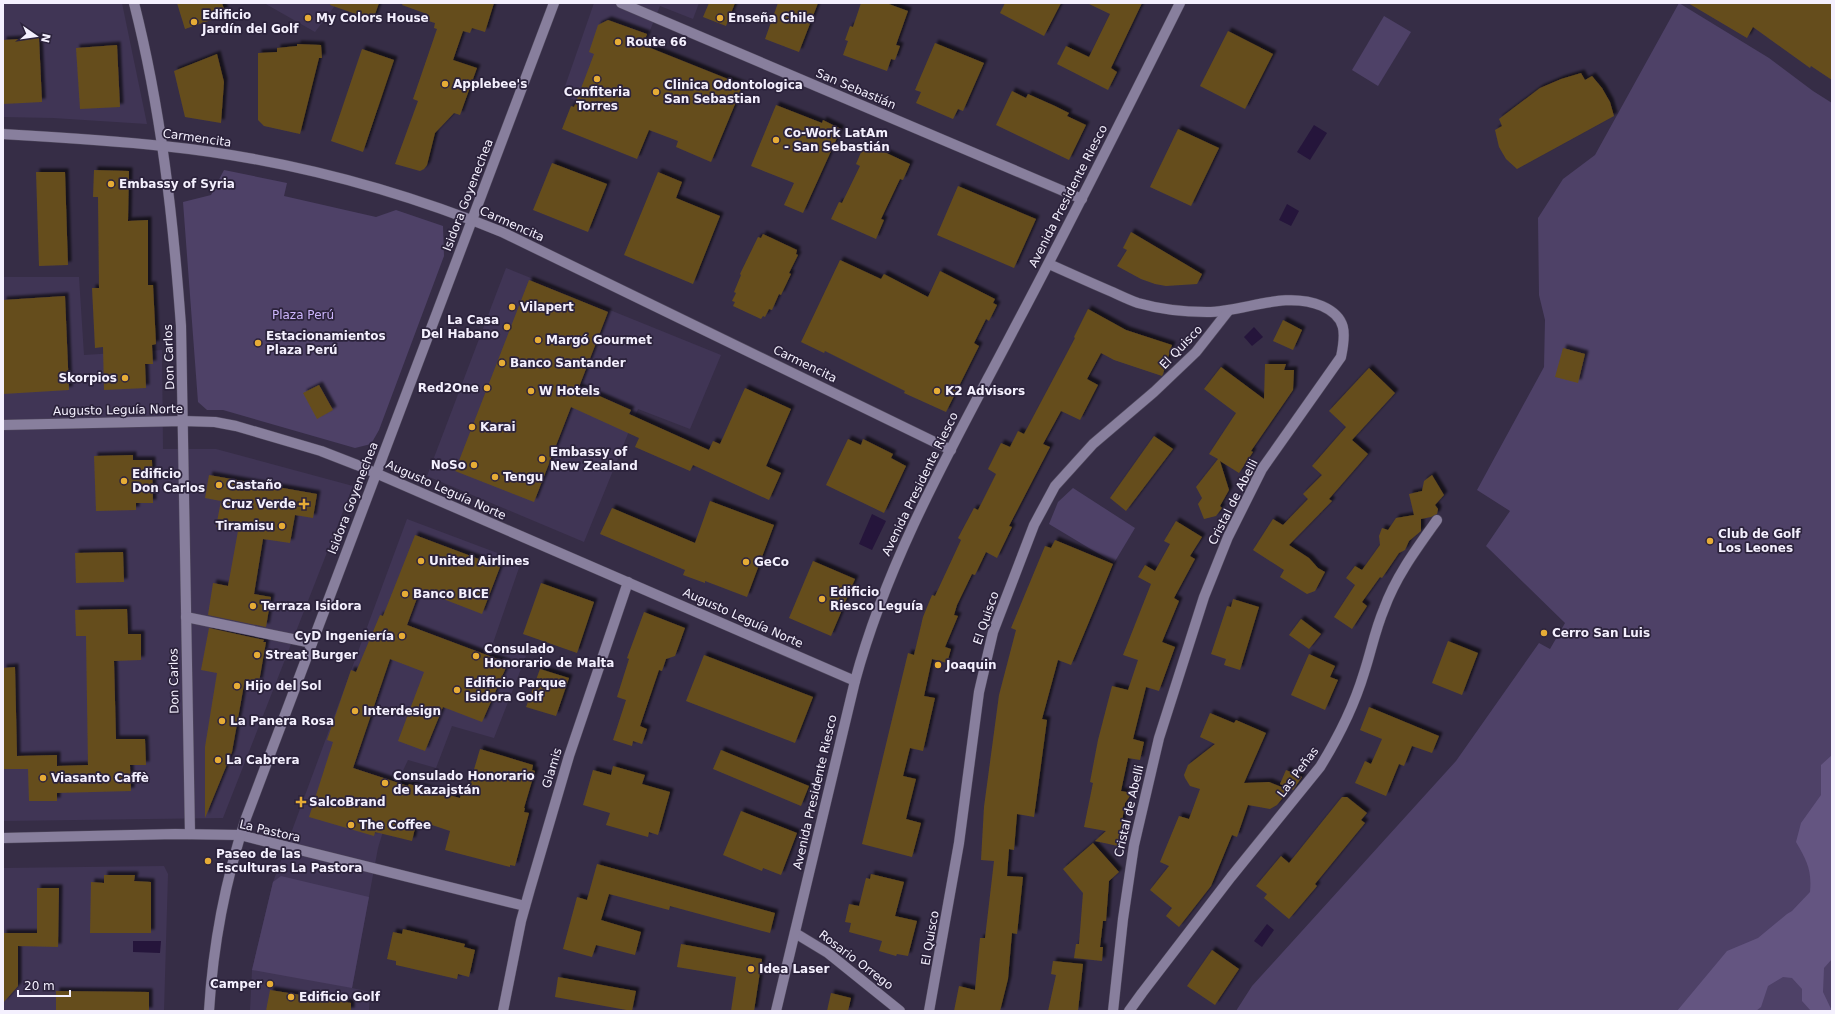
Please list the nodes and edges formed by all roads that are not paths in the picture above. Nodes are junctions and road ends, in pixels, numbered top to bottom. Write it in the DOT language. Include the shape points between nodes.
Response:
graph roads {
  1 [pos="134,3"];
  2 [pos="554,3"];
  3 [pos="621,3"];
  4 [pos="1180,3"];
  5 [pos="3,134"];
  6 [pos="162,146"];
  7 [pos="1082,199"];
  8 [pos="473,220"];
  9 [pos="1049,264"];
  10 [pos="1229,310"];
  11 [pos="183,421"];
  12 [pos="3,425"];
  13 [pos="951,450"];
  14 [pos="377,474"];
  15 [pos="1437,520"];
  16 [pos="628,582"];
  17 [pos="186,617"];
  18 [pos="312,643"];
  19 [pos="855,681"];
  20 [pos="190,834"];
  21 [pos="240,835"];
  22 [pos="3,838"];
  23 [pos="525,906"];
  24 [pos="795,933"];
  25 [pos="209,1011"];
  26 [pos="503,1011"];
  27 [pos="776,1011"];
  28 [pos="900,1011"];
  29 [pos="929,1011"];
  30 [pos="1112,1011"];
  31 [pos="1129,1011"];
  1 -- 6 [label="street, Don Carlos"];
  2 -- 8 [label="street, Isidora Goyenechea"];
  3 -- 7 [label="street, San Sebastián"];
  4 -- 7 [label="street, Avenida Presidente Riesco"];
  5 -- 6 [label="street, Carmencita"];
  6 -- 8 [label="street, Carmencita" via="241,157 322,174"];
  6 -- 11 [label="street, Don Carlos" via="177,266"];
  7 -- 9 [label="street, Avenida Presidente Riesco"];
  8 -- 13 [label="street, Carmencita"];
  8 -- 14 [label="street, Isidora Goyenechea"];
  9 -- 10 [label="street, Cristal de Abelli" via="1138,303 1208,312"];
  9 -- 13 [label="street, Avenida Presidente Riesco"];
  10 -- 29 [label="street, El Quisco" via="1196,352 1093,444 1055,486 1034,525 993,632 979,692 959,842"];
  10 -- 30 [label="street, Cristal de Abelli" via="1272,302 1308,303 1334,313 1341,322 1345,336 1341,357 1262,469 1228,537 1204,597 1159,738 1134,845"];
  11 -- 12 [label="street, Augusto Leguía Norte"];
  11 -- 14 [label="street, Augusto Leguía Norte" via="215,422 236,426 321,452"];
  11 -- 17 [label="street, Don Carlos"];
  13 -- 19 [label="street, Avenida Presidente Riesco" via="889,577 866,639"];
  14 -- 16 [label="street, Augusto Leguía Norte"];
  14 -- 18 [label="street, Isidora Goyenechea"];
  15 -- 31 [label="street, Las Peñas" via="1390,592 1355,700 1320,767 1231,876"];
  16 -- 19 [label="street, Augusto Leguía Norte"];
  16 -- 23 [label="street, Glamis" via="569,756"];
  17 -- 18 [label="street"];
  17 -- 20 [label="street, Don Carlos"];
  18 -- 21 [label="street, Isidora Goyenechea"];
  19 -- 24 [label="street, Avenida Presidente Riesco"];
  20 -- 21 [label="street, La Pastora"];
  20 -- 22 [label="street, La Pastora"];
  21 -- 23 [label="street, La Pastora"];
  21 -- 25 [label="street, Isidora Goyenechea" via="218,923"];
  23 -- 26 [label="street, Glamis"];
  24 -- 27 [label="street, Avenida Presidente Riesco"];
  24 -- 28 [label="street, Rosario Orrego" via="828,953"];
}
